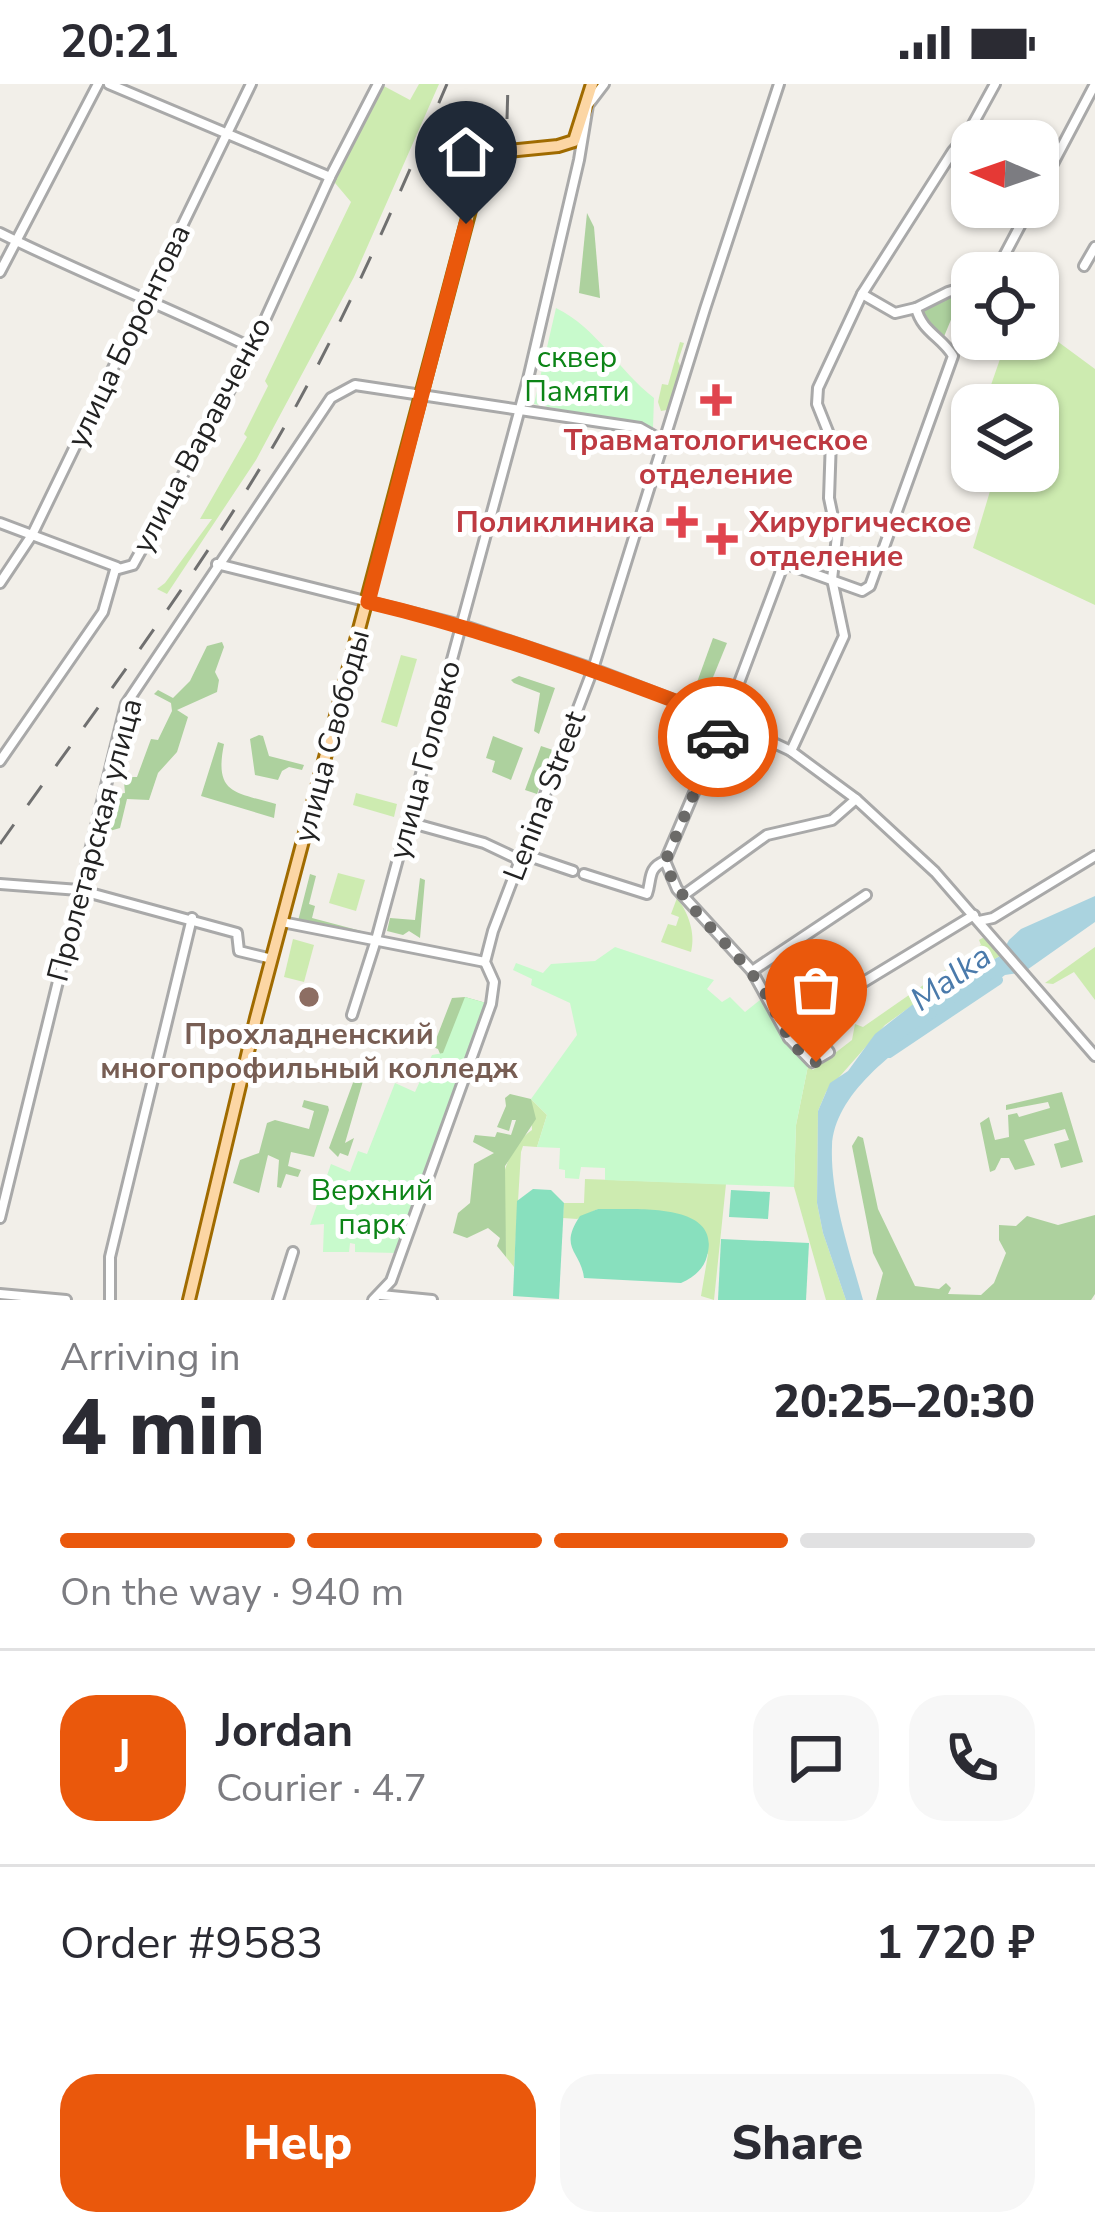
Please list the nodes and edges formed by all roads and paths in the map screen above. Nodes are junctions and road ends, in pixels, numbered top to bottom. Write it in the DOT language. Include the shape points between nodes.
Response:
graph roads {
  1 [pos="98,84"];
  2 [pos="109,84"];
  3 [pos="251,84"];
  4 [pos="378,84"];
  5 [pos="592,84"];
  6 [pos="604,84"];
  7 [pos="779,84"];
  8 [pos="995,84"];
  9 [pos="1095,84"];
  10 [pos="588,105"];
  11 [pos="227,134"];
  12 [pos="1059,152"];
  13 [pos="330,177"];
  14 [pos="0,233"];
  15 [pos="18,242"];
  16 [pos="1095,247"];
  17 [pos="1084,266"];
  18 [pos="0,272"];
  19 [pos="951,291"];
  20 [pos="862,294"];
  21 [pos="147,298"];
  22 [pos="916,308"];
  23 [pos="250,347"];
  24 [pos="420,397"];
  25 [pos="519,412"];
  26 [pos="663,440"];
  27 [pos="0,524"];
  28 [pos="32,535"];
  29 [pos="218,564"];
  30 [pos="117,567"];
  31 [pos="832,579"];
  32 [pos="0,583"];
  33 [pos="368,602"];
  34 [pos="461,625"];
  35 [pos="593,669"];
  36 [pos="725,720"];
  37 [pos="791,751"];
  38 [pos="0,761"];
  39 [pos="856,799"];
  40 [pos="408,822"];
  41 [pos="1095,856"];
  42 [pos="522,857"];
  43 [pos="665,862"];
  44 [pos="573,871"];
  45 [pos="584,874"];
  46 [pos="0,884"];
  47 [pos="655,887"];
  48 [pos="79,890"];
  49 [pos="681,892"];
  50 [pos="866,896"];
  51 [pos="193,918"];
  52 [pos="976,918"];
  53 [pos="282,922"];
  54 [pos="376,940"];
  55 [pos="272,958"];
  56 [pos="485,962"];
  57 [pos="752,971"];
  58 [pos="352,1015"];
  59 [pos="805,1021"];
  60 [pos="789,1038"];
  61 [pos="1095,1057"];
  62 [pos="0,1218"];
  63 [pos="293,1252"];
  64 [pos="392,1276"];
  65 [pos="0,1294"];
  66 [pos="376,1297"];
  67 [pos="407,1298"];
  68 [pos="66,1300"];
  69 [pos="110,1300"];
  70 [pos="189,1300"];
  71 [pos="278,1300"];
  72 [pos="432,1300"];
  1 -- 15 [label="street"];
  2 -- 11 [label="street"];
  3 -- 11 [label="street, улица Боронтова"];
  4 -- 13 [label="street, улица Варавченко"];
  5 -- 10 [label="main road, улица Головко"];
  6 -- 10 [label="street"];
  7 -- 26 [label="street, Lenina Street"];
  8 -- 20 [label="street"];
  9 -- 12 [label="street"];
  10 -- 24 [label="main road, улица Свободы" via="574,141 497,152 483,167"];
  10 -- 25 [label="street, улица Головко"];
  11 -- 13 [label="street"];
  11 -- 21 [label="street, улица Боронтова"];
  13 -- 23 [label="street, улица Варавченко"];
  14 -- 15 [label="street"];
  15 -- 18 [label="street"];
  15 -- 21 [label="street"];
  16 -- 17 [label="street"];
  19 -- 22 [label="street"];
  20 -- 22 [label="street" via="895,313"];
  20 -- 31 [label="street" via="818,388 832,453"];
  21 -- 23 [label="street"];
  21 -- 28 [label="street, улица Боронтова"];
  22 -- 31 [label="street" via="953,356 870,586 862,591"];
  23 -- 30 [label="street, улица Варавченко" via="133,565"];
  24 -- 25 [label="street"];
  24 -- 29 [label="street, Пролетарская улица" via="342,389"];
  24 -- 33 [label="main road, улица Свободы"];
  25 -- 26 [label="street" via="640,428"];
  25 -- 34 [label="street, улица Головко"];
  26 -- 35 [label="street, Lenina Street"];
  27 -- 28 [label="street"];
  28 -- 30 [label="street"];
  28 -- 32 [label="street, улица Боронтова"];
  29 -- 33 [label="street"];
  29 -- 48 [label="street, Пролетарская улица" via="126,704"];
  30 -- 38 [label="street, улица Варавченко" via="103,613"];
  31 -- 36 [label="street" via="784,563"];
  31 -- 37 [label="street" via="844,636"];
  33 -- 34 [label="street"];
  33 -- 53 [label="main road, улица Свободы"];
  34 -- 35 [label="street"];
  34 -- 40 [label="street, улица Головко"];
  35 -- 36 [label="street"];
  35 -- 42 [label="street, Lenina Street"];
  36 -- 37 [label="street"];
  36 -- 43 [label="street"];
  37 -- 39 [label="street"];
  39 -- 49 [label="street" via="832,820 767,835"];
  39 -- 52 [label="street"];
  40 -- 42 [label="street"];
  40 -- 54 [label="street, улица Головко"];
  41 -- 52 [label="street" via="993,918"];
  42 -- 44 [label="street"];
  42 -- 56 [label="street, Lenina Street"];
  43 -- 47 [label="street" via="653,869"];
  43 -- 49 [label="street"];
  45 -- 47 [label="street"];
  46 -- 48 [label="street"];
  47 -- 49 [label="street"];
  48 -- 51 [label="street"];
  48 -- 62 [label="street, Пролетарская улица"];
  49 -- 57 [label="street"];
  50 -- 57 [label="street"];
  51 -- 55 [label="street" via="237,933 238,951"];
  51 -- 69 [label="street" via="110,1257"];
  52 -- 59 [label="street"];
  52 -- 61 [label="street"];
  53 -- 54 [label="street"];
  53 -- 55 [label="main road, улица Свободы"];
  54 -- 56 [label="street"];
  54 -- 58 [label="street, улица Головко"];
  55 -- 70 [label="main road, улица Свободы"];
  56 -- 64 [label="street, Lenina Street" via="494,982 490,1004"];
  57 -- 60 [label="street"];
  59 -- 60 [label="street"];
  59 -- 60 [label="street" via="829,1052 812,1062"];
  63 -- 71 [label="street"];
  64 -- 66 [label="street, Lenina Street"];
  64 -- 67 [label="street"];
  65 -- 68 [label="street"];
  66 -- 67 [label="street"];
  67 -- 72 [label="street"];
}
